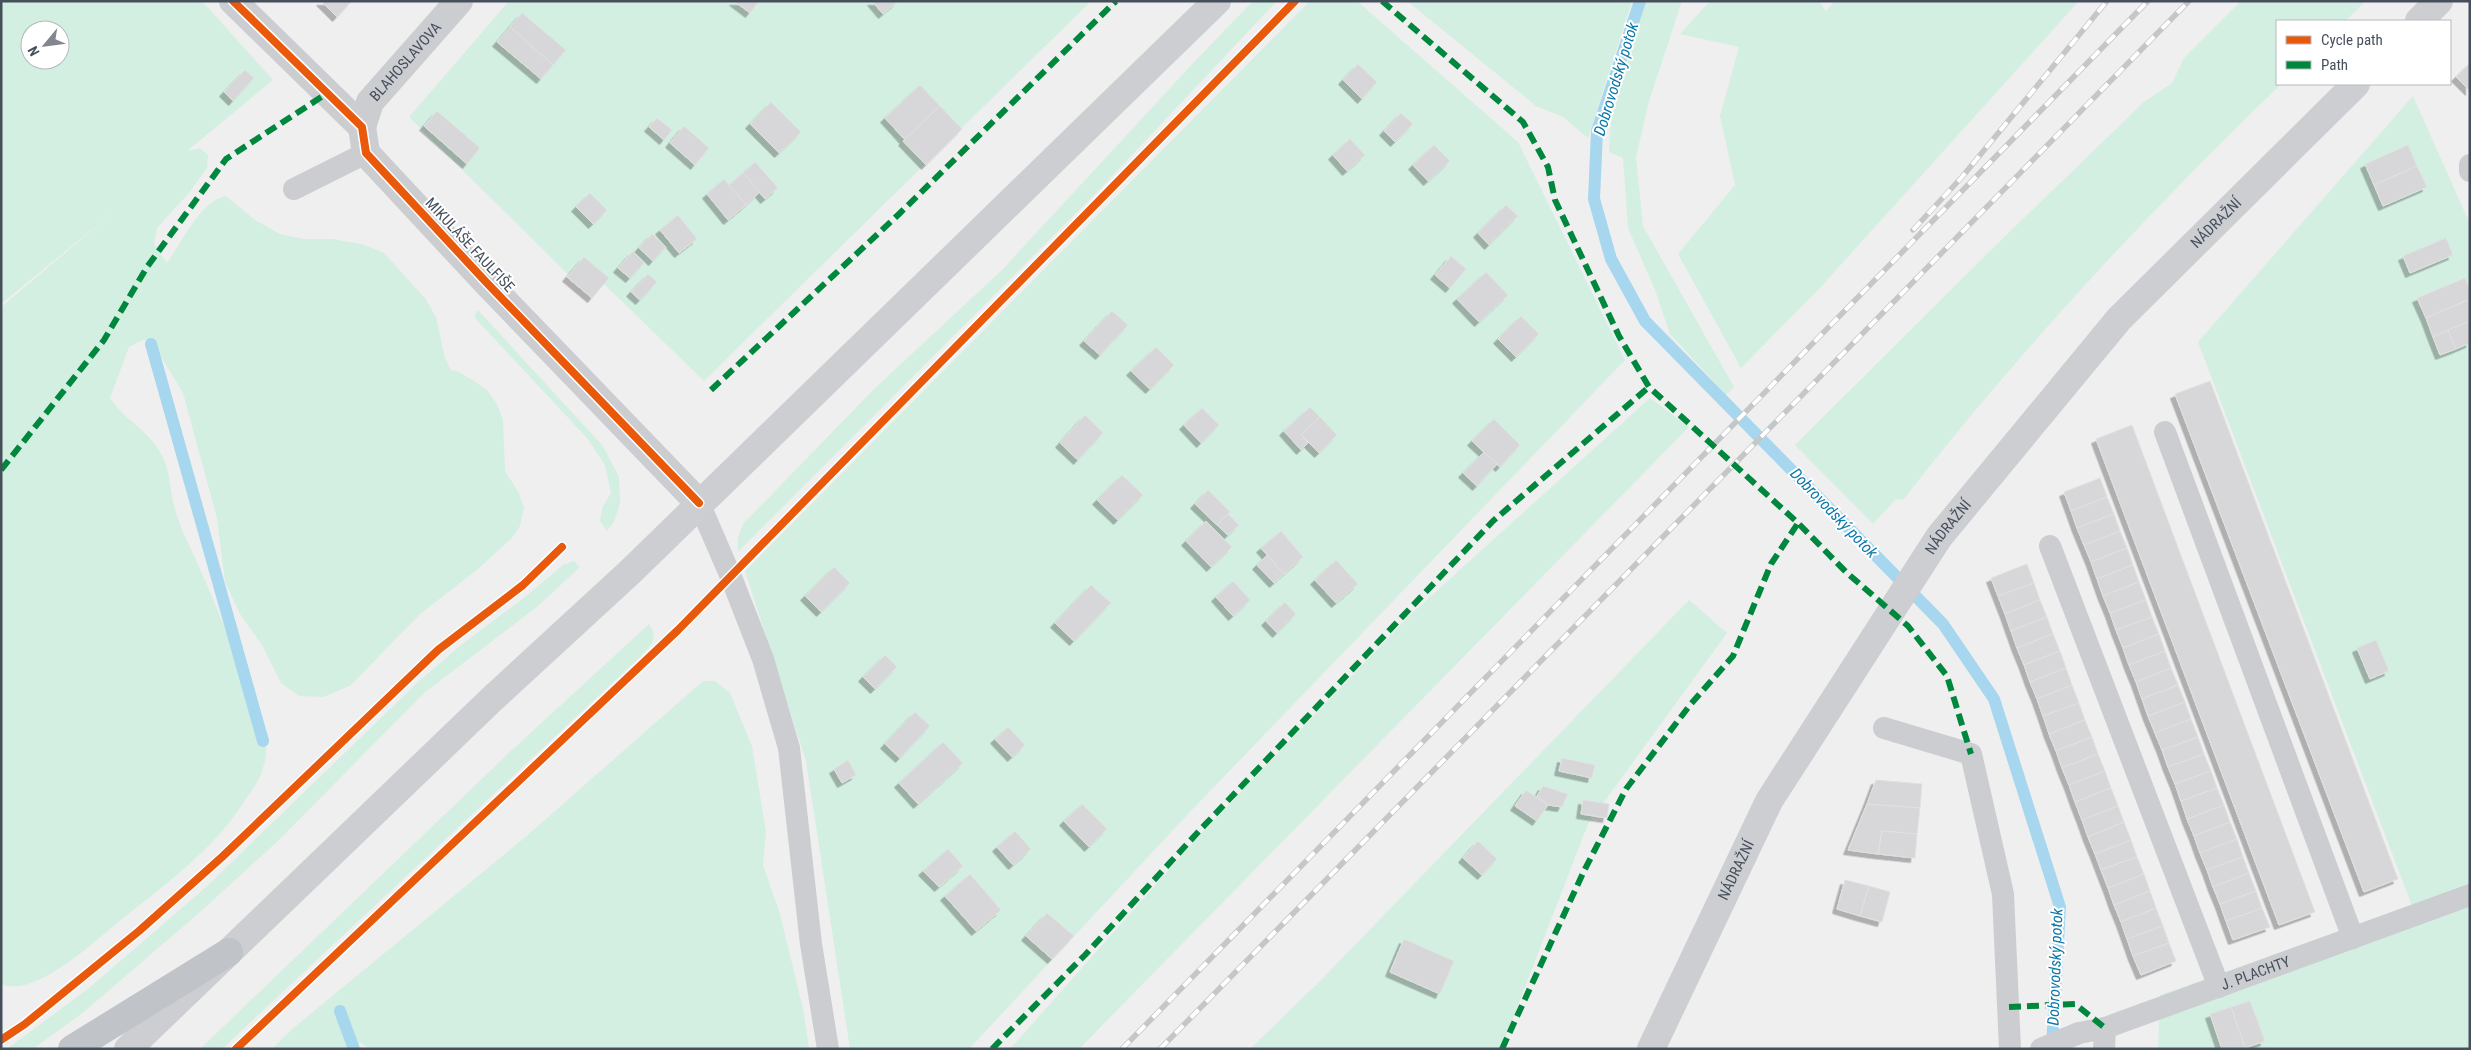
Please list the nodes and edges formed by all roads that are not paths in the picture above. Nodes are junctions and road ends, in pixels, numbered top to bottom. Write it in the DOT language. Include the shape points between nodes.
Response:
graph roads {
  1 [pos="233,1"];
  2 [pos="459,1"];
  3 [pos="1217,1"];
  4 [pos="2439,1"];
  5 [pos="2420,20"];
  6 [pos="2355,85"];
  7 [pos="364,140"];
  8 [pos="2470,165"];
  9 [pos="2470,170"];
  10 [pos="294,189"];
  11 [pos="2165,432"];
  12 [pos="699,503"];
  13 [pos="2050,546"];
  14 [pos="1884,728"];
  15 [pos="2470,895"];
  16 [pos="2353,938"];
  17 [pos="229,952"];
  18 [pos="2219,987"];
  19 [pos="2104,1038"];
  20 [pos="72,1049"];
  21 [pos="128,1049"];
  22 [pos="152,1049"];
  23 [pos="828,1049"];
  24 [pos="1651,1049"];
  25 [pos="2010,1049"];
  26 [pos="2041,1049"];
  1 -- 7 [label="street, MIKULÁŠE FAULFIŠE"];
  2 -- 7 [label="street, BLAHOSLAVOVA" via="370,102"];
  3 -- 12 [label="main road"];
  4 -- 5 [label="main road"];
  6 -- 24 [label="main road, NÁDRAŽNÍ" via="2119,320 1939,537 1769,801"];
  7 -- 10 [label="lane"];
  7 -- 12 [label="street, MIKULÁŠE FAULFIŠE" via="486,282"];
  8 -- 9 [label="lane"];
  11 -- 16 [label="lane"];
  12 -- 17 [label="main road"];
  12 -- 23 [label="lane" via="763,659 788,748 811,944"];
  13 -- 18 [label="lane"];
  14 -- 25 [label="lane" via="1971,754 2003,894"];
  15 -- 16 [label="lane, J. PLACHTY"];
  16 -- 18 [label="lane, J. PLACHTY"];
  17 -- 20 [label="highway"];
  17 -- 21 [label="main road"];
  17 -- 22 [label="main road"];
  18 -- 19 [label="lane, J. PLACHTY"];
  19 -- 26 [label="lane, J. PLACHTY" via="2079,1033"];
}
